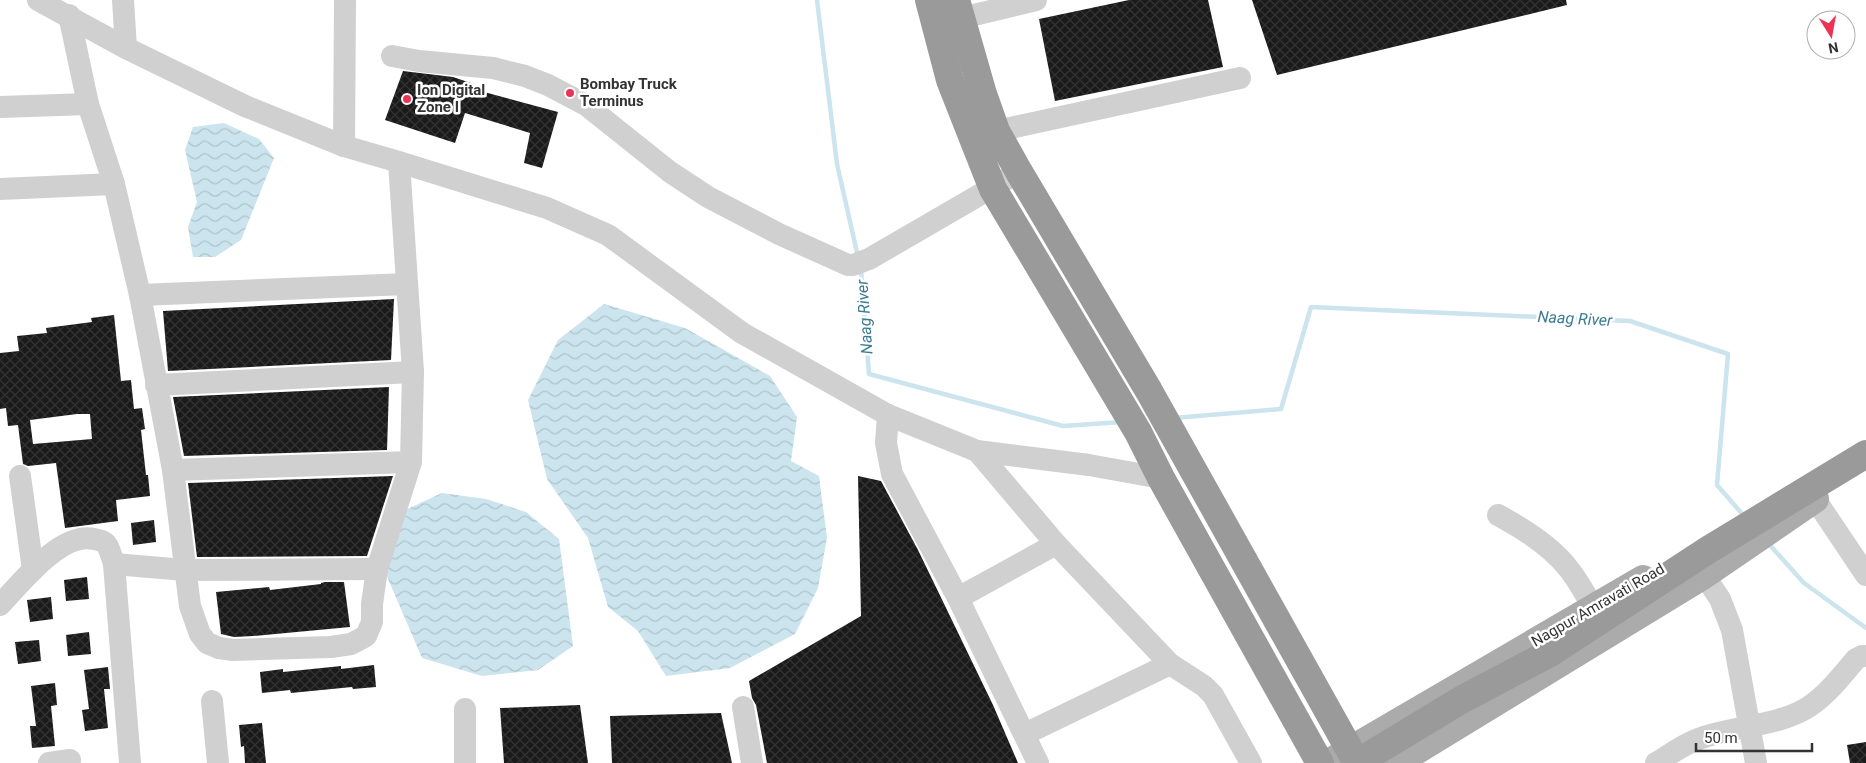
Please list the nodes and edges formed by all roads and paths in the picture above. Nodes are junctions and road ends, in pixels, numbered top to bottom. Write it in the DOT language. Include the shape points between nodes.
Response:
graph roads {
  1 [pos="38,0"];
  2 [pos="123,0"];
  3 [pos="345,0"];
  4 [pos="1036,0"];
  5 [pos="958,9"];
  6 [pos="932,12"];
  7 [pos="69,15"];
  8 [pos="126,48"];
  9 [pos="392,56"];
  10 [pos="1240,78"];
  11 [pos="88,104"];
  12 [pos="0,107"];
  13 [pos="996,131"];
  14 [pos="344,146"];
  15 [pos="399,162"];
  16 [pos="1019,172"];
  17 [pos="114,184"];
  18 [pos="0,189"];
  19 [pos="993,189"];
  20 [pos="408,284"];
  21 [pos="140,295"];
  22 [pos="413,372"];
  23 [pos="156,385"];
  24 [pos="888,415"];
  25 [pos="1866,443"];
  26 [pos="977,451"];
  27 [pos="1866,454"];
  28 [pos="411,462"];
  29 [pos="1866,467"];
  30 [pos="174,470"];
  31 [pos="20,476"];
  32 [pos="1161,478"];
  33 [pos="1815,499"];
  34 [pos="1498,515"];
  35 [pos="1753,526"];
  36 [pos="1056,544"];
  37 [pos="1686,554"];
  38 [pos="114,564"];
  39 [pos="377,569"];
  40 [pos="33,570"];
  41 [pos="186,570"];
  42 [pos="1704,575"];
  43 [pos="1866,575"];
  44 [pos="958,598"];
  45 [pos="0,605"];
  46 [pos="1593,607"];
  47 [pos="1866,656"];
  48 [pos="1170,664"];
  49 [pos="212,701"];
  50 [pos="743,708"];
  51 [pos="465,709"];
  52 [pos="1750,727"];
  53 [pos="1026,734"];
  54 [pos="1348,760"];
  55 [pos="130,763"];
  56 [pos="218,763"];
  57 [pos="465,763"];
  58 [pos="752,763"];
  59 [pos="1038,763"];
  60 [pos="1251,763"];
  61 [pos="1320,763"];
  62 [pos="1396,763"];
  63 [pos="1656,763"];
  64 [pos="1756,763"];
  1 -- 7 [label="street"];
  2 -- 8 [label="street"];
  3 -- 14 [label="street"];
  4 -- 5 [label="street"];
  5 -- 6 [label="street"];
  5 -- 13 [label="highway"];
  6 -- 19 [label="highway" via="950,80"];
  7 -- 8 [label="street"];
  7 -- 11 [label="street"];
  8 -- 14 [label="street" via="245,106"];
  9 -- 19 [label="street" via="493,68 548,85 586,105 670,172 708,197 779,234 848,264 859,263"];
  10 -- 13 [label="street"];
  11 -- 12 [label="street"];
  11 -- 17 [label="street"];
  13 -- 16 [label="highway"];
  14 -- 15 [label="street"];
  15 -- 20 [label="street"];
  15 -- 24 [label="street" via="547,208 608,235 742,333"];
  16 -- 19 [label="street"];
  16 -- 54 [label="highway" via="1164,418"];
  17 -- 18 [label="street"];
  17 -- 21 [label="street"];
  19 -- 32 [label="highway" via="1132,422"];
  20 -- 21 [label="street"];
  20 -- 22 [label="street"];
  21 -- 23 [label="street"];
  22 -- 23 [label="street"];
  22 -- 28 [label="street"];
  23 -- 30 [label="street"];
  24 -- 26 [label="street"];
  24 -- 44 [label="street" via="886,443 892,474"];
  25 -- 35 [label="main road, Nagpur Amravati Road"];
  26 -- 32 [label="street" via="1089,464"];
  26 -- 36 [label="street"];
  27 -- 54 [label="highway, bridge" via="1708,550 1550,653"];
  28 -- 30 [label="street"];
  28 -- 39 [label="street"];
  29 -- 33 [label="main road, Nagpur Amravati Road"];
  30 -- 41 [label="street"];
  31 -- 40 [label="street"];
  32 -- 61 [label="highway"];
  33 -- 35 [label="main road, Nagpur Amravati Road"];
  33 -- 43 [label="street"];
  34 -- 46 [label="street" via="1520,527 1568,568"];
  35 -- 37 [label="main road, Nagpur Amravati Road"];
  35 -- 42 [label="main road, Nagpur Amravati Road"];
  36 -- 44 [label="street"];
  36 -- 48 [label="street"];
  37 -- 42 [label="street"];
  37 -- 46 [label="main road, Nagpur Amravati Road"];
  38 -- 40 [label="street" via="107,546 102,541 89,538 74,540"];
  38 -- 41 [label="street"];
  38 -- 55 [label="street"];
  39 -- 41 [label="street"];
  39 -- 41 [label="street" via="372,622 366,636 351,644 331,647 233,650 207,643 200,634 190,606"];
  40 -- 45 [label="street"];
  42 -- 52 [label="street" via="1720,599 1732,630"];
  42 -- 62 [label="main road, Nagpur Amravati Road"];
  44 -- 53 [label="street"];
  46 -- 54 [label="main road, Nagpur Amravati Road"];
  47 -- 52 [label="street" via="1856,660 1809,707"];
  48 -- 53 [label="street"];
  48 -- 60 [label="street" via="1213,695"];
  49 -- 56 [label="street"];
  50 -- 58 [label="street"];
  51 -- 57 [label="street"];
  52 -- 63 [label="street" via="1693,740"];
  52 -- 64 [label="street"];
  53 -- 59 [label="street"];
}
